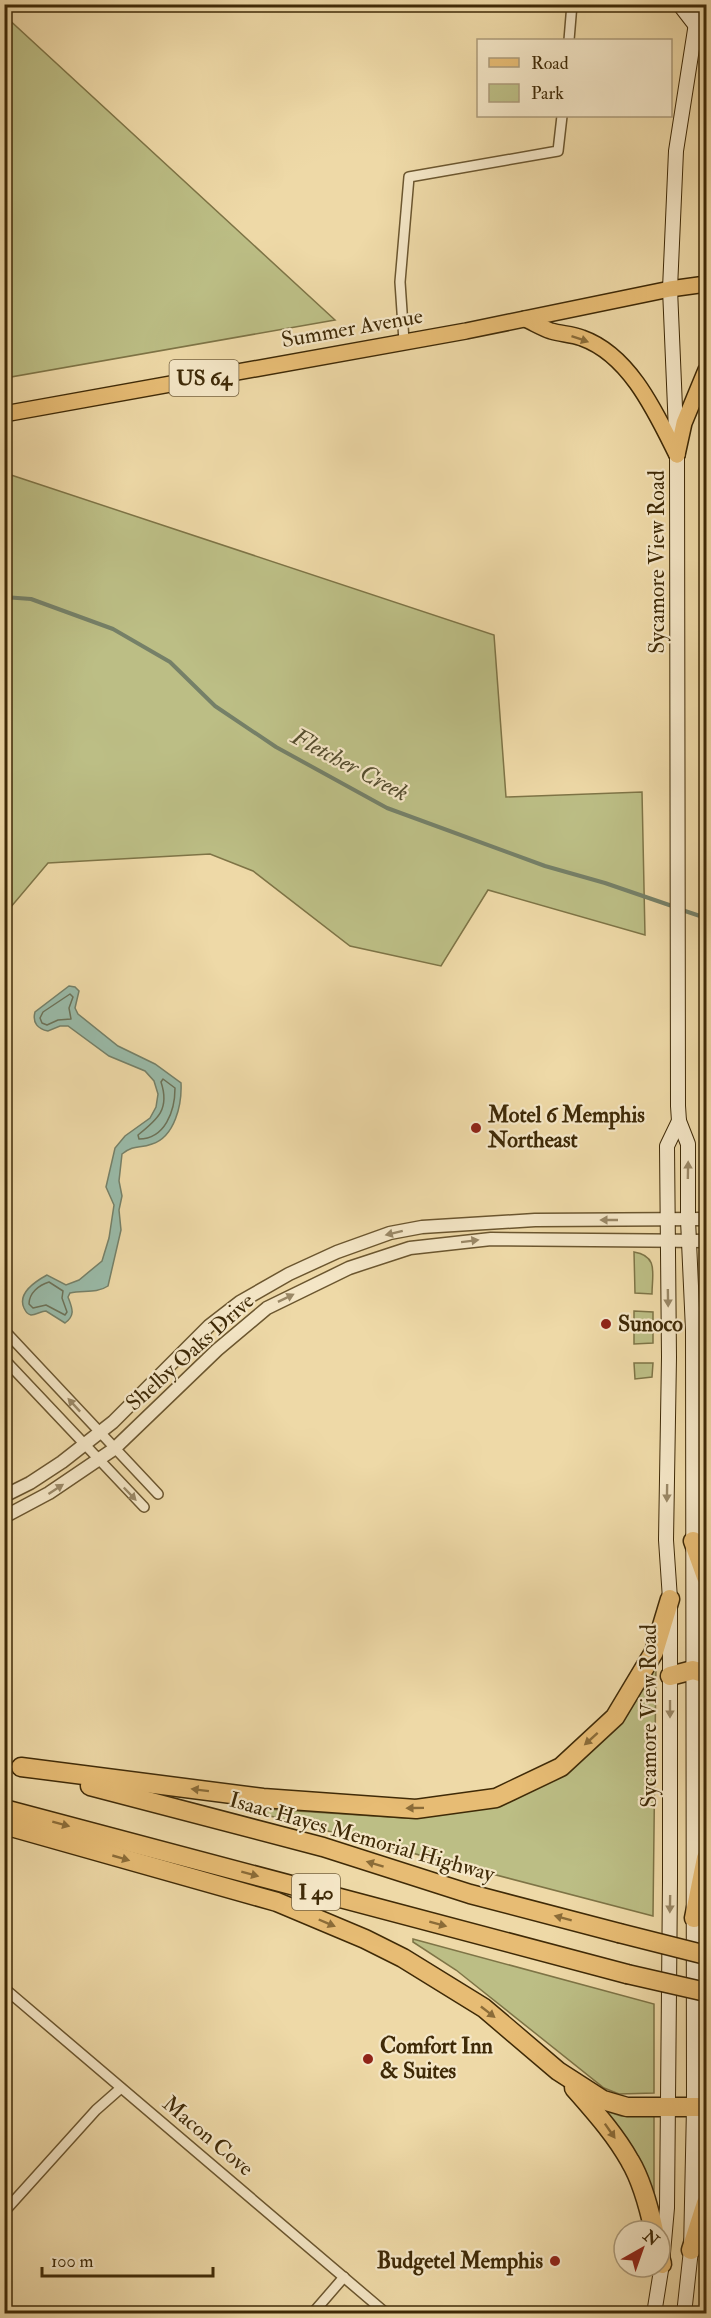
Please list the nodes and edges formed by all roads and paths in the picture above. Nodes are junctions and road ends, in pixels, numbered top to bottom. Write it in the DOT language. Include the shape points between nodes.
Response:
graph roads {
  1 [pos="572,4"];
  2 [pos="679,4"];
  3 [pos="699,4"];
  4 [pos="696,26"];
  5 [pos="569,39"];
  6 [pos="562,117"];
  7 [pos="706,284"];
  8 [pos="670,289"];
  9 [pos="525,319"];
  10 [pos="404,341"];
  11 [pos="706,370"];
  12 [pos="4,414"];
  13 [pos="677,455"];
  14 [pos="679,1121"];
  15 [pos="706,1219"];
  16 [pos="688,1220"];
  17 [pos="667,1221"];
  18 [pos="667,1240"];
  19 [pos="690,1240"];
  20 [pos="706,1241"];
  21 [pos="4,1330"];
  22 [pos="4,1359"];
  23 [pos="100,1433"];
  24 [pos="84,1445"];
  25 [pos="114,1449"];
  26 [pos="99,1461"];
  27 [pos="158,1494"];
  28 [pos="4,1496"];
  29 [pos="144,1507"];
  30 [pos="4,1517"];
  31 [pos="693,1541"];
  32 [pos="706,1577"];
  33 [pos="670,1599"];
  34 [pos="700,1672"];
  35 [pos="670,1676"];
  36 [pos="13,1765"];
  37 [pos="4,1809"];
  38 [pos="4,1825"];
  39 [pos="706,1858"];
  40 [pos="694,1918"];
  41 [pos="706,1955"];
  42 [pos="4,1988"];
  43 [pos="706,1992"];
  44 [pos="558,2071"];
  45 [pos="121,2088"];
  46 [pos="700,2107"];
  47 [pos="667,2108"];
  48 [pos="706,2203"];
  49 [pos="4,2212"];
  50 [pos="651,2219"];
  51 [pos="666,2219"];
  52 [pos="691,2250"];
  53 [pos="344,2277"];
  54 [pos="658,2279"];
  55 [pos="312,2313"];
  56 [pos="387,2313"];
  57 [pos="654,2313"];
  58 [pos="684,2313"];
  1 -- 5 [label="street"];
  2 -- 4 [label="main road"];
  3 -- 4 [label="main road, Sycamore View Road"];
  4 -- 8 [label="main road, Sycamore View Road" via="676,152"];
  6 -- 10 [label="street" via="558,151 409,177 400,282"];
  7 -- 8 [label="main road, Summer Avenue / US 64"];
  8 -- 9 [label="main road, Summer Avenue / US 64"];
  8 -- 13 [label="main road, Sycamore View Road"];
  9 -- 10 [label="main road, Summer Avenue / US 64"];
  9 -- 13 [label="main road, one-way" via="551,331 584,338 606,351 632,376"];
  10 -- 12 [label="main road, Summer Avenue / US 64"];
  11 -- 13 [label="main road" via="684,423"];
  13 -- 14 [label="main road, Sycamore View Road"];
  16 -- 14 [label="main road, Sycamore View Road, one-way" via="688,1144"];
  14 -- 17 [label="main road, Sycamore View Road" via="667,1146"];
  15 -- 16 [label="street, Shelby Oaks Drive"];
  16 -- 17 [label="street, Shelby Oaks Drive"];
  16 -- 19 [label="main road, Sycamore View Road"];
  17 -- 18 [label="main road, Sycamore View Road"];
  17 -- 23 [label="street, Shelby Oaks Drive, one-way" via="536,1220 422,1227 390,1233 337,1252 240,1302 209,1326"];
  18 -- 19 [label="street, Shelby Oaks Drive"];
  25 -- 18 [label="street, Shelby Oaks Drive, one-way" via="267,1308 349,1268 410,1248 491,1239"];
  18 -- 33 [label="main road, Sycamore View Road, one-way" via="666,1540"];
  19 -- 20 [label="street, Shelby Oaks Drive"];
  19 -- 31 [label="main road, Sycamore View Road"];
  23 -- 21 [label="street, one-way"];
  22 -- 24 [label="street"];
  23 -- 24 [label="street, Shelby Oaks Drive"];
  23 -- 25 [label="street"];
  24 -- 26 [label="street"];
  24 -- 28 [label="street, Shelby Oaks Drive" via="30,1483"];
  25 -- 26 [label="street, Shelby Oaks Drive"];
  25 -- 27 [label="street"];
  26 -- 29 [label="street, one-way"];
  30 -- 26 [label="street, Shelby Oaks Drive, one-way"];
  31 -- 32 [label="highway"];
  31 -- 34 [label="main road, Sycamore View Road"];
  33 -- 35 [label="main road, Sycamore View Road"];
  33 -- 36 [label="highway, one-way" via="654,1652 615,1718 561,1767 496,1798 416,1809 263,1798"];
  34 -- 35 [label="highway"];
  34 -- 40 [label="main road, Sycamore View Road"];
  35 -- 47 [label="main road, Sycamore View Road, one-way"];
  41 -- 36 [label="highway, Isaac Hayes Memorial Highway / I 40, one-way, bridge" via="470,1894 323,1847"];
  37 -- 43 [label="highway, I 40, one-way, bridge"];
  38 -- 44 [label="highway, one-way" via="277,1902 365,1939 484,2008"];
  39 -- 40 [label="highway"];
  40 -- 46 [label="main road, Sycamore View Road"];
  42 -- 45 [label="street, Macon Cove"];
  44 -- 47 [label="highway" via="603,2100 627,2108"];
  44 -- 50 [label="highway, one-way" via="605,2124 632,2163"];
  45 -- 49 [label="street" via="96,2110"];
  45 -- 53 [label="street, Macon Cove"];
  46 -- 47 [label="highway"];
  46 -- 52 [label="main road, Sycamore View Road"];
  47 -- 51 [label="main road, Sycamore View Road"];
  48 -- 52 [label="highway"];
  52 -- 58 [label="main road, Sycamore View Road"];
  53 -- 55 [label="street"];
  53 -- 56 [label="street, Macon Cove"];
  54 -- 57 [label="main road, Sycamore View Road"];
}
